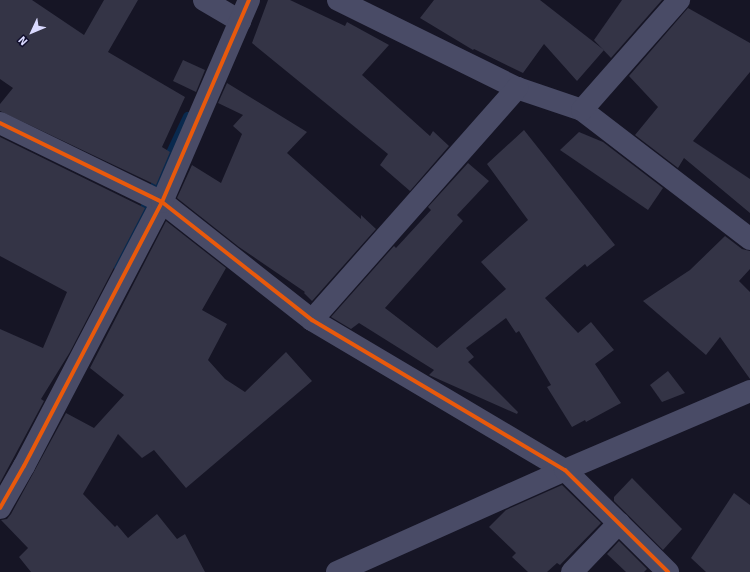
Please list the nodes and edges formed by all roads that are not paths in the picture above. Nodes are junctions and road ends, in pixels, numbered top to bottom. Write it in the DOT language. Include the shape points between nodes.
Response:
graph roads {
  1 [pos="204,0"];
  2 [pos="249,0"];
  3 [pos="338,0"];
  4 [pos="678,0"];
  5 [pos="240,21"];
  6 [pos="517,88"];
  7 [pos="582,110"];
  8 [pos="0,123"];
  9 [pos="162,202"];
  10 [pos="750,239"];
  11 [pos="312,320"];
  12 [pos="750,392"];
  13 [pos="565,470"];
  14 [pos="0,508"];
  15 [pos="618,523"];
  16 [pos="337,572"];
  17 [pos="572,572"];
  18 [pos="668,572"];
  1 -- 5 [label="street"];
  2 -- 5 [label="street"];
  3 -- 6 [label="street"];
  4 -- 7 [label="street"];
  5 -- 9 [label="street"];
  6 -- 7 [label="street"];
  6 -- 11 [label="street"];
  7 -- 10 [label="street"];
  8 -- 9 [label="street"];
  9 -- 11 [label="street"];
  9 -- 14 [label="street" via="28,460"];
  11 -- 13 [label="street"];
  12 -- 13 [label="street"];
  13 -- 15 [label="street"];
  13 -- 16 [label="street"];
  15 -- 17 [label="street"];
  15 -- 18 [label="street"];
}
